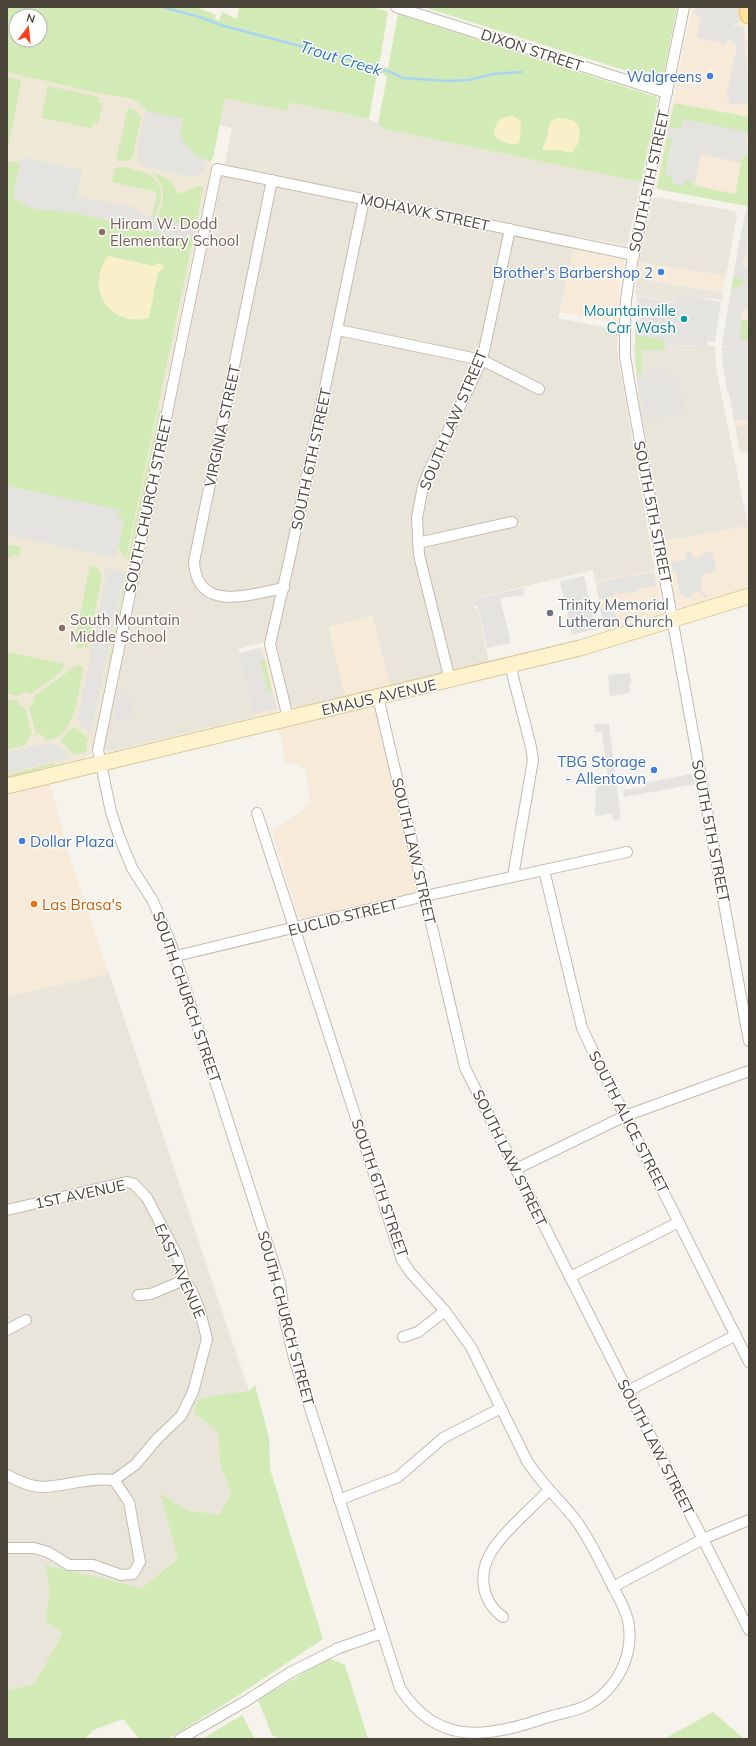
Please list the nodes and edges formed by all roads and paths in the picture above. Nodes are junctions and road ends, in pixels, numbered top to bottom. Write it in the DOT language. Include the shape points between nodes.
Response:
graph roads {
  1 [pos="396,7"];
  2 [pos="684,7"];
  3 [pos="748,7"];
  4 [pos="749,14"];
  5 [pos="667,93"];
  6 [pos="217,169"];
  7 [pos="272,180"];
  8 [pos="364,199"];
  9 [pos="510,229"];
  10 [pos="634,255"];
  11 [pos="338,330"];
  12 [pos="482,360"];
  13 [pos="539,389"];
  14 [pos="512,522"];
  15 [pos="418,543"];
  16 [pos="284,588"];
  17 [pos="749,596"];
  18 [pos="673,620"];
  19 [pos="510,665"];
  20 [pos="450,680"];
  21 [pos="378,697"];
  22 [pos="288,718"];
  23 [pos="101,763"];
  24 [pos="7,786"];
  25 [pos="257,813"];
  26 [pos="627,852"];
  27 [pos="544,870"];
  28 [pos="513,876"];
  29 [pos="425,896"];
  30 [pos="294,928"];
  31 [pos="176,956"];
  32 [pos="749,1041"];
  33 [pos="749,1071"];
  34 [pos="625,1116"];
  35 [pos="516,1169"];
  36 [pos="147,1198"];
  37 [pos="7,1210"];
  38 [pos="679,1222"];
  39 [pos="570,1278"];
  40 [pos="184,1280"];
  41 [pos="138,1295"];
  42 [pos="445,1311"];
  43 [pos="26,1320"];
  44 [pos="7,1330"];
  45 [pos="736,1335"];
  46 [pos="403,1337"];
  47 [pos="749,1362"];
  48 [pos="628,1391"];
  49 [pos="501,1408"];
  50 [pos="7,1476"];
  51 [pos="114,1480"];
  52 [pos="549,1490"];
  53 [pos="339,1500"];
  54 [pos="749,1520"];
  55 [pos="702,1539"];
  56 [pos="7,1548"];
  57 [pos="613,1587"];
  58 [pos="503,1617"];
  59 [pos="749,1630"];
  60 [pos="382,1633"];
  61 [pos="180,1739"];
  1 -- 5 [label="street, DIXON STREET"];
  2 -- 5 [label="street, SOUTH 5TH STREET"];
  3 -- 4 [label="main road"];
  5 -- 10 [label="street, SOUTH 5TH STREET"];
  6 -- 7 [label="street, MOHAWK STREET"];
  6 -- 23 [label="street, SOUTH CHURCH STREET" via="100,736 98,750"];
  7 -- 8 [label="street, MOHAWK STREET"];
  7 -- 16 [label="street, VIRGINIA STREET" via="194,562 202,586 216,595 234,597"];
  8 -- 9 [label="street, MOHAWK STREET"];
  8 -- 11 [label="street, SOUTH 6TH STREET"];
  9 -- 10 [label="street, MOHAWK STREET"];
  9 -- 12 [label="street, SOUTH LAW STREET"];
  10 -- 18 [label="street, SOUTH 5TH STREET" via="626,300 625,356"];
  11 -- 12 [label="street"];
  11 -- 16 [label="street, SOUTH 6TH STREET"];
  12 -- 13 [label="street"];
  12 -- 15 [label="street, SOUTH LAW STREET" via="429,470 419,502"];
  14 -- 15 [label="street"];
  15 -- 20 [label="street, SOUTH LAW STREET" via="418,555"];
  16 -- 22 [label="street, SOUTH 6TH STREET" via="270,644"];
  17 -- 18 [label="main road, EMAUS AVENUE"];
  18 -- 19 [label="main road, EMAUS AVENUE" via="580,648"];
  18 -- 32 [label="street, SOUTH 5TH STREET"];
  19 -- 20 [label="main road, EMAUS AVENUE"];
  19 -- 28 [label="street" via="533,760"];
  20 -- 21 [label="main road, EMAUS AVENUE"];
  21 -- 22 [label="main road, EMAUS AVENUE"];
  21 -- 29 [label="street, SOUTH LAW STREET"];
  22 -- 23 [label="main road, EMAUS AVENUE"];
  23 -- 24 [label="main road, EMAUS AVENUE"];
  23 -- 31 [label="street, SOUTH CHURCH STREET" via="111,812 122,844 132,868 155,907"];
  25 -- 30 [label="street, SOUTH 6TH STREET"];
  26 -- 27 [label="street, EUCLID STREET"];
  27 -- 28 [label="street, EUCLID STREET"];
  27 -- 34 [label="street, SOUTH ALICE STREET" via="582,1028"];
  28 -- 29 [label="street, EUCLID STREET"];
  29 -- 30 [label="street, EUCLID STREET"];
  29 -- 35 [label="street, SOUTH LAW STREET" via="466,1068"];
  30 -- 31 [label="street, EUCLID STREET"];
  30 -- 42 [label="street, SOUTH 6TH STREET" via="402,1260"];
  31 -- 53 [label="street, SOUTH CHURCH STREET" via="280,1283 294,1358"];
  33 -- 34 [label="street"];
  34 -- 35 [label="street"];
  34 -- 38 [label="street, SOUTH ALICE STREET"];
  35 -- 39 [label="street, SOUTH LAW STREET"];
  36 -- 37 [label="street, 1ST AVENUE" via="134,1184 127,1182"];
  36 -- 40 [label="street, EAST AVENUE" via="178,1257"];
  38 -- 39 [label="street"];
  38 -- 45 [label="street, SOUTH ALICE STREET"];
  39 -- 48 [label="street, SOUTH LAW STREET"];
  40 -- 41 [label="street" via="151,1294"];
  40 -- 51 [label="street, EAST AVENUE" via="192,1291 200,1311 207,1339 193,1392 181,1416 135,1465"];
  42 -- 46 [label="street" via="418,1332"];
  42 -- 49 [label="street, SOUTH 6TH STREET" via="471,1347"];
  43 -- 44 [label="street"];
  45 -- 47 [label="street, SOUTH ALICE STREET"];
  45 -- 48 [label="street"];
  48 -- 55 [label="street, SOUTH LAW STREET"];
  49 -- 52 [label="street, SOUTH 6TH STREET" via="527,1461"];
  49 -- 53 [label="street" via="443,1438 398,1477"];
  50 -- 51 [label="street" via="23,1484 42,1487 102,1478"];
  51 -- 56 [label="street" via="129,1502 140,1562 134,1574 121,1575 93,1565 69,1565 40,1550"];
  52 -- 57 [label="street, SOUTH 6TH STREET" via="588,1538"];
  52 -- 58 [label="street" via="496,1544 486,1563 486,1597 490,1606"];
  53 -- 60 [label="street, SOUTH CHURCH STREET"];
  54 -- 55 [label="street"];
  55 -- 57 [label="street"];
  55 -- 59 [label="street, SOUTH LAW STREET"];
  57 -- 60 [label="street, SOUTH CHURCH STREET" via="624,1607 629,1645 622,1672 607,1691 581,1708 491,1734 462,1735 448,1731 430,1722 415,1709 400,1688"];
  60 -- 61 [label="street" via="336,1650 291,1672"];
}
